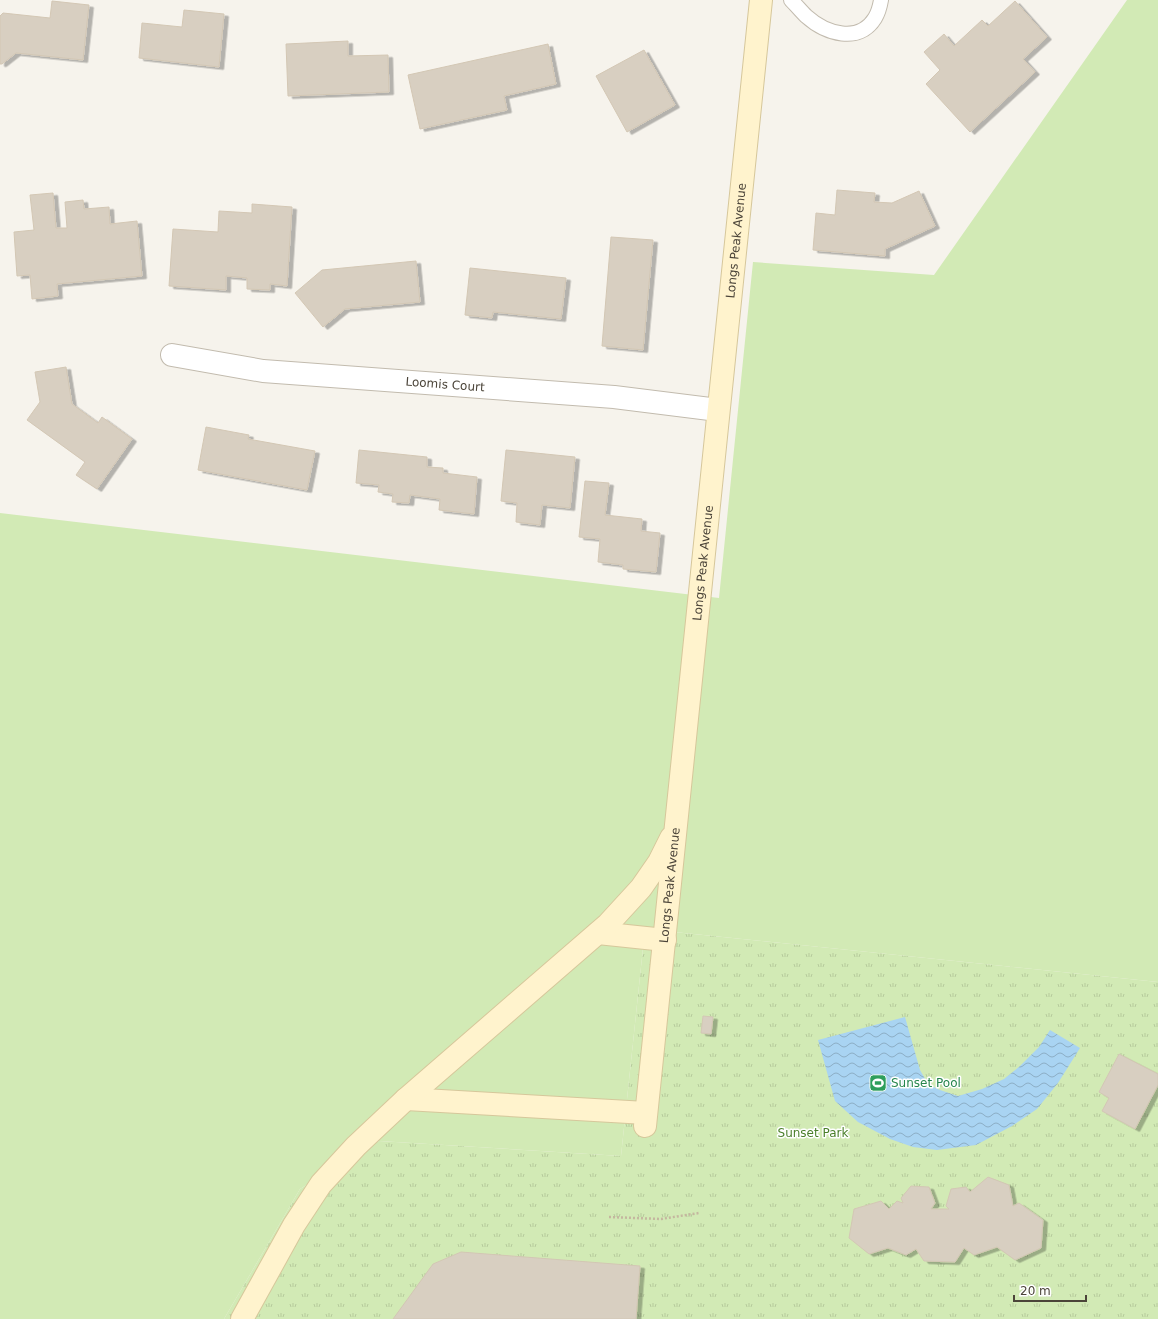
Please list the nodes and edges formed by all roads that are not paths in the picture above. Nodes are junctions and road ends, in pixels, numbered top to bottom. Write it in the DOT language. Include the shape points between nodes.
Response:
graph roads {
  1 [pos="761,0"];
  2 [pos="791,0"];
  3 [pos="881,0"];
  4 [pos="172,355"];
  5 [pos="718,410"];
  6 [pos="676,828"];
  7 [pos="598,933"];
  8 [pos="665,940"];
  9 [pos="406,1099"];
  10 [pos="242,1319"];
  1 -- 5 [label="street, Longs Peak Avenue"];
  2 -- 3 [label="lane" via="806,16 827,30 845,35 865,30 876,17"];
  4 -- 5 [label="street, Loomis Court" via="263,371 614,397"];
  5 -- 6 [label="street, Longs Peak Avenue"];
  6 -- 7 [label="street" via="659,862 641,888"];
  6 -- 8 [label="street, Longs Peak Avenue"];
  7 -- 8 [label="street"];
  7 -- 9 [label="street"];
  8 -- 9 [label="street, Longs Peak Avenue" via="645,1120"];
  9 -- 10 [label="street" via="356,1146 312,1197"];
}
